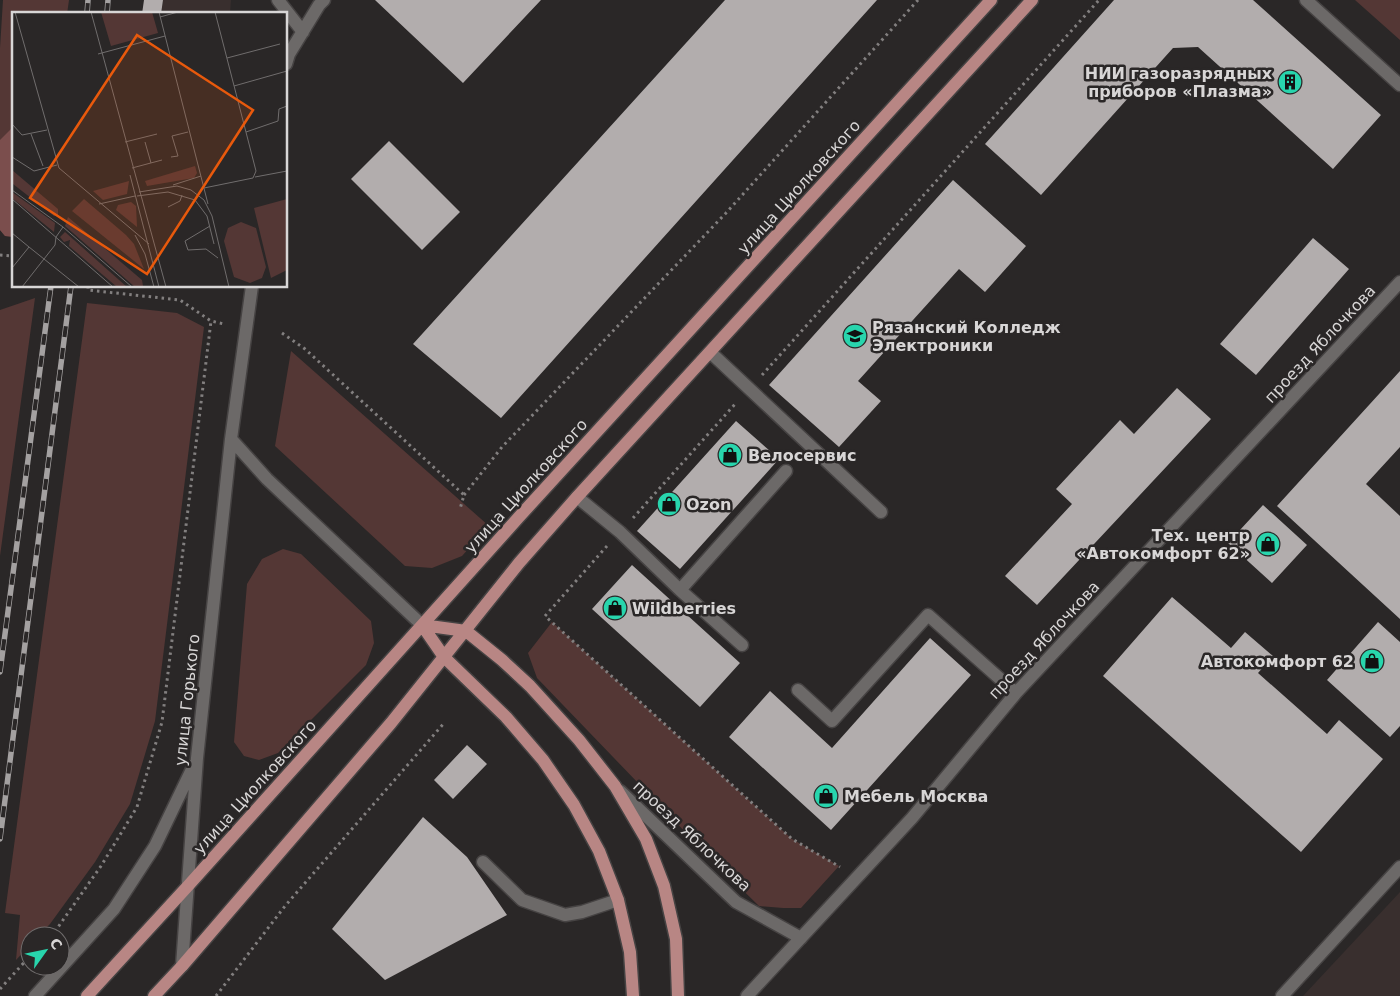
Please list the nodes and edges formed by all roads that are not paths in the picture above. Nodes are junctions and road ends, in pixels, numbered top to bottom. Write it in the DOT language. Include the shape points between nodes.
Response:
graph roads {
  1 [pos="278,0"];
  2 [pos="324,0"];
  3 [pos="991,0"];
  4 [pos="1032,0"];
  5 [pos="1306,0"];
  6 [pos="287,12"];
  7 [pos="288,13"];
  8 [pos="303,32"];
  9 [pos="288,57"];
  10 [pos="1400,85"];
  11 [pos="1400,282"];
  12 [pos="252,288"];
  13 [pos="710,352"];
  14 [pos="231,439"];
  15 [pos="786,471"];
  16 [pos="577,497"];
  17 [pos="881,512"];
  18 [pos="680,590"];
  19 [pos="422,625"];
  20 [pos="466,631"];
  21 [pos="742,645"];
  22 [pos="444,657"];
  23 [pos="798,690"];
  24 [pos="1016,694"];
  25 [pos="197,758"];
  26 [pos="614,786"];
  27 [pos="483,862"];
  28 [pos="1400,867"];
  29 [pos="187,887"];
  30 [pos="618,900"];
  31 [pos="801,938"];
  32 [pos="182,966"];
  33 [pos="35,996"];
  34 [pos="87,996"];
  35 [pos="154,996"];
  36 [pos="633,996"];
  37 [pos="678,996"];
  38 [pos="747,996"];
  39 [pos="1282,996"];
  1 -- 6 [label="street"];
  2 -- 8 [label="street"];
  3 -- 19 [label="main road, улица Циолковского"];
  4 -- 13 [label="main road"];
  5 -- 10 [label="street"];
  7 -- 8 [label="street"];
  8 -- 9 [label="street"];
  11 -- 24 [label="street, проезд Яблочкова"];
  12 -- 14 [label="street, улица Горького"];
  13 -- 16 [label="main road"];
  13 -- 17 [label="street"];
  14 -- 19 [label="street" via="267,479"];
  14 -- 25 [label="street, улица Горького"];
  15 -- 18 [label="street"];
  16 -- 18 [label="street" via="620,532"];
  16 -- 20 [label="main road" via="519,563"];
  18 -- 21 [label="street"];
  19 -- 20 [label="main road"];
  19 -- 22 [label="main road"];
  19 -- 29 [label="main road, улица Циолковского"];
  20 -- 22 [label="main road"];
  20 -- 26 [label="main road, проезд Яблочкова" via="530,686 579,740"];
  22 -- 30 [label="main road" via="506,717 543,760 574,805 595,844"];
  22 -- 32 [label="main road"];
  23 -- 24 [label="street" via="832,722 928,614"];
  24 -- 31 [label="street, проезд Яблочкова" via="912,818"];
  25 -- 29 [label="street, улица Горького"];
  25 -- 33 [label="street" via="155,846 114,909"];
  26 -- 31 [label="street, проезд Яблочкова" via="736,902"];
  26 -- 37 [label="main road, проезд Яблочкова" via="646,840 664,886 676,939"];
  27 -- 30 [label="street" via="522,900 565,915"];
  28 -- 39 [label="street"];
  29 -- 32 [label="street, улица Горького"];
  29 -- 34 [label="main road, улица Циолковского"];
  30 -- 36 [label="main road" via="630,952"];
  31 -- 38 [label="street, проезд Яблочкова"];
  32 -- 35 [label="main road"];
}
